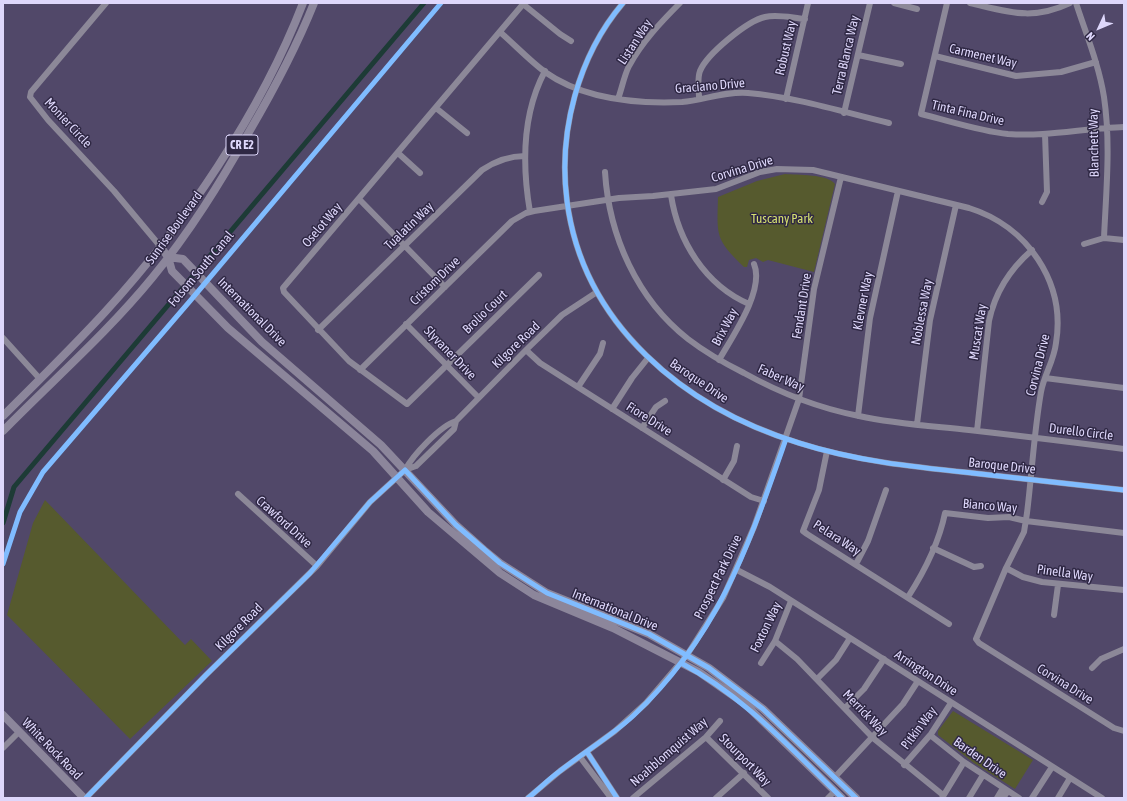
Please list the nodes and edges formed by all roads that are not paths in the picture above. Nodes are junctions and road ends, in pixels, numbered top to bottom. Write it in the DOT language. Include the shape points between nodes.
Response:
graph roads {
  1 [pos="106,3"];
  2 [pos="303,3"];
  3 [pos="310,3"];
  4 [pos="314,3"];
  5 [pos="623,3"];
  6 [pos="680,3"];
  7 [pos="808,3"];
  8 [pos="870,3"];
  9 [pos="894,3"];
  10 [pos="947,3"];
  11 [pos="970,3"];
  12 [pos="1070,3"];
  13 [pos="1076,3"];
  14 [pos="523,4"];
  15 [pos="916,8"];
  16 [pos="804,19"];
  17 [pos="305,26"];
  18 [pos="500,32"];
  19 [pos="571,41"];
  20 [pos="858,55"];
  21 [pos="935,56"];
  22 [pos="1096,62"];
  23 [pos="901,64"];
  24 [pos="545,71"];
  25 [pos="577,88"];
  26 [pos="699,98"];
  27 [pos="618,99"];
  28 [pos="786,99"];
  29 [pos="436,108"];
  30 [pos="844,113"];
  31 [pos="889,123"];
  32 [pos="1107,127"];
  33 [pos="1124,127"];
  34 [pos="467,133"];
  35 [pos="1045,134"];
  36 [pos="398,153"];
  37 [pos="525,156"];
  38 [pos="605,172"];
  39 [pos="420,173"];
  40 [pos="841,177"];
  41 [pos="898,191"];
  42 [pos="671,195"];
  43 [pos="359,199"];
  44 [pos="608,200"];
  45 [pos="1042,202"];
  46 [pos="956,205"];
  47 [pos="568,206"];
  48 [pos="530,212"];
  49 [pos="1104,238"];
  50 [pos="1124,240"];
  51 [pos="1084,244"];
  52 [pos="160,246"];
  53 [pos="405,246"];
  54 [pos="1032,250"];
  55 [pos="168,257"];
  56 [pos="754,264"];
  57 [pos="539,275"];
  58 [pos="445,287"];
  59 [pos="597,292"];
  60 [pos="749,304"];
  61 [pos="406,324"];
  62 [pos="318,330"];
  63 [pos="3,338"];
  64 [pos="603,343"];
  65 [pos="526,350"];
  66 [pos="648,358"];
  67 [pos="719,360"];
  68 [pos="446,365"];
  69 [pos="360,370"];
  70 [pos="1046,378"];
  71 [pos="40,379"];
  72 [pos="578,388"];
  73 [pos="1124,388"];
  74 [pos="478,397"];
  75 [pos="799,399"];
  76 [pos="665,401"];
  77 [pos="28,405"];
  78 [pos="612,409"];
  79 [pos="3,416"];
  80 [pos="858,416"];
  81 [pos="917,424"];
  82 [pos="642,428"];
  83 [pos="3,431"];
  84 [pos="976,431"];
  85 [pos="1036,437"];
  86 [pos="786,439"];
  87 [pos="737,446"];
  88 [pos="1124,448"];
  89 [pos="827,451"];
  90 [pos="406,470"];
  91 [pos="397,478"];
  92 [pos="723,480"];
  93 [pos="1031,480"];
  94 [pos="886,490"];
  95 [pos="1124,490"];
  96 [pos="238,494"];
  97 [pos="764,501"];
  98 [pos="1026,521"];
  99 [pos="1124,533"];
  100 [pos="933,548"];
  101 [pos="488,563"];
  102 [pos="856,564"];
  103 [pos="317,566"];
  104 [pos="981,566"];
  105 [pos="1006,568"];
  106 [pos="737,570"];
  107 [pos="527,581"];
  108 [pos="518,585"];
  109 [pos="1058,585"];
  110 [pos="1124,590"];
  111 [pos="908,597"];
  112 [pos="561,600"];
  113 [pos="791,601"];
  114 [pos="1054,615"];
  115 [pos="949,624"];
  116 [pos="850,638"];
  117 [pos="775,641"];
  118 [pos="1124,649"];
  119 [pos="687,655"];
  120 [pos="884,659"];
  121 [pos="681,663"];
  122 [pos="761,663"];
  123 [pos="1092,668"];
  124 [pos="817,679"];
  125 [pos="918,680"];
  126 [pos="951,703"];
  127 [pos="845,708"];
  128 [pos="3,715"];
  129 [pos="720,721"];
  130 [pos="1124,731"];
  131 [pos="19,732"];
  132 [pos="930,735"];
  133 [pos="706,737"];
  134 [pos="873,738"];
  135 [pos="3,748"];
  136 [pos="587,752"];
  137 [pos="580,757"];
  138 [pos="964,762"];
  139 [pos="904,765"];
  140 [pos="1052,766"];
  141 [pos="744,773"];
  142 [pos="983,775"];
  143 [pos="834,778"];
  144 [pos="1070,778"];
  145 [pos="1005,789"];
  146 [pos="835,791"];
  147 [pos="942,797"];
  148 [pos="85,798"];
  149 [pos="528,798"];
  150 [pos="611,798"];
  151 [pos="616,798"];
  152 [pos="633,798"];
  153 [pos="716,798"];
  154 [pos="768,798"];
  155 [pos="828,798"];
  156 [pos="842,798"];
  157 [pos="856,798"];
  158 [pos="969,798"];
  159 [pos="997,798"];
  160 [pos="1003,798"];
  161 [pos="1020,798"];
  162 [pos="1032,798"];
  163 [pos="1058,798"];
  164 [pos="1102,798"];
  1 -- 52 [label="street, Monier Circle" via="31,92 30,97"];
  2 -- 52 [label="main road, Sunrise Boulevard / CR E2" via="288,40 235,138 190,207"];
  3 -- 17 [label="main road" via="303,18"];
  4 -- 17 [label="main road, Sunrise Boulevard / CR E2"];
  5 -- 25 [label="street, Baroque Drive" via="602,32"];
  6 -- 27 [label="street, Listan Way" via="649,36 629,67"];
  7 -- 16 [label="street, Robust Way"];
  8 -- 20 [label="street, Terra Blanca Way"];
  9 -- 15 [label="street"];
  10 -- 21 [label="street, Tinta Fina Drive"];
  11 -- 12 [label="street" via="1016,14 1040,14"];
  13 -- 22 [label="street, Blanchett Way"];
  14 -- 18 [label="street, Oselot Way"];
  14 -- 19 [label="street"];
  16 -- 26 [label="street" via="764,17 751,23 723,44 708,57 701,69 698,76"];
  16 -- 28 [label="street, Robust Way"];
  17 -- 55 [label="main road, Sunrise Boulevard / CR E2" via="268,100 224,176"];
  18 -- 24 [label="street, Graciano Drive"];
  18 -- 29 [label="street, Oselot Way"];
  20 -- 23 [label="street"];
  20 -- 30 [label="street, Terra Blanca Way"];
  21 -- 22 [label="street, Carmenet Way" via="1016,76 1061,72"];
  21 -- 35 [label="street, Tinta Fina Drive" via="921,114 989,131"];
  22 -- 32 [label="street, Blanchett Way" via="1104,97"];
  24 -- 25 [label="street, Graciano Drive"];
  24 -- 37 [label="street" via="533,99"];
  25 -- 27 [label="street, Graciano Drive"];
  25 -- 47 [label="street, Baroque Drive" via="566,136 565,175"];
  26 -- 27 [label="street, Graciano Drive" via="681,102"];
  26 -- 28 [label="street, Graciano Drive" via="727,93 746,93"];
  28 -- 30 [label="street, Graciano Drive"];
  29 -- 34 [label="street"];
  29 -- 36 [label="street, Oselot Way"];
  30 -- 31 [label="street, Graciano Drive"];
  32 -- 33 [label="street, Tinta Fina Drive"];
  32 -- 35 [label="street, Tinta Fina Drive"];
  32 -- 49 [label="street, Blanchett Way"];
  35 -- 45 [label="street" via="1047,192"];
  36 -- 39 [label="street"];
  36 -- 43 [label="street, Oselot Way"];
  37 -- 48 [label="street" via="525,181"];
  37 -- 53 [label="street, Tualatin Way" via="493,163 482,170"];
  38 -- 44 [label="street, Faber Way"];
  40 -- 41 [label="street, Corvina Drive"];
  40 -- 42 [label="street, Corvina Drive" via="804,169 777,169 760,172 716,189"];
  40 -- 75 [label="street, Fendant Drive" via="813,295"];
  41 -- 46 [label="street, Corvina Drive"];
  41 -- 80 [label="street, Klevner Way" via="870,318"];
  42 -- 44 [label="street, Corvina Drive"];
  42 -- 60 [label="street" via="679,227 694,257 716,282"];
  43 -- 53 [label="street"];
  43 -- 62 [label="street, Oselot Way" via="283,288"];
  44 -- 47 [label="street, Corvina Drive"];
  44 -- 67 [label="street, Faber Way" via="624,255 645,292 682,334"];
  46 -- 54 [label="street, Corvina Drive" via="978,211 1002,223"];
  46 -- 81 [label="street, Noblessa Way" via="930,320"];
  47 -- 48 [label="street, Corvina Drive"];
  47 -- 59 [label="street, Baroque Drive" via="582,259"];
  48 -- 58 [label="street, Cristom Drive" via="512,221"];
  49 -- 50 [label="street"];
  49 -- 51 [label="street"];
  52 -- 55 [label="main road, Monier Circle"];
  52 -- 71 [label="main road, Sunrise Boulevard / CR E2" via="105,312"];
  53 -- 58 [label="street"];
  53 -- 62 [label="street, Tualatin Way"];
  54 -- 70 [label="street, Corvina Drive" via="1046,273 1058,317 1056,344"];
  54 -- 84 [label="street, Muscat Way" via="1008,275 993,304 988,321"];
  55 -- 77 [label="main road, Sunrise Boulevard / CR E2" via="114,322"];
  55 -- 90 [label="main road, International Drive" via="183,259 262,342 371,435"];
  55 -- 91 [label="main road, International Drive" via="172,271 202,302 260,357 373,451"];
  56 -- 60 [label="street, Brix Way" via="757,270"];
  57 -- 68 [label="street, Brolio Court"];
  58 -- 61 [label="street, Cristom Drive"];
  59 -- 65 [label="street, Kilgore Road" via="562,315"];
  59 -- 66 [label="street, Baroque Drive" via="621,330"];
  60 -- 67 [label="street, Brix Way"];
  61 -- 68 [label="street, Slyvaner Drive"];
  61 -- 69 [label="street, Cristom Drive"];
  62 -- 69 [label="street, Oselot Way"];
  63 -- 71 [label="street"];
  64 -- 72 [label="street" via="600,354"];
  65 -- 72 [label="street, Fiore Drive" via="540,363"];
  65 -- 74 [label="street, Kilgore Road"];
  66 -- 78 [label="street"];
  66 -- 86 [label="street, Baroque Drive" via="716,407 746,423"];
  67 -- 75 [label="street, Faber Way"];
  68 -- 69 [label="street, Oselot Way" via="407,404"];
  68 -- 74 [label="street, Slyvaner Drive"];
  70 -- 73 [label="street"];
  70 -- 85 [label="street, Corvina Drive" via="1041,392"];
  71 -- 77 [label="main road" via="40,388"];
  71 -- 79 [label="main road, Sunrise Boulevard / CR E2"];
  72 -- 78 [label="street, Fiore Drive"];
  74 -- 90 [label="street, Kilgore Road" via="456,421 454,429 416,466"];
  75 -- 80 [label="street, Faber Way"];
  75 -- 86 [label="street, Fendant Drive"];
  76 -- 82 [label="street" via="656,407"];
  77 -- 83 [label="main road, Sunrise Boulevard / CR E2"];
  78 -- 82 [label="street, Fiore Drive"];
  80 -- 81 [label="street, Faber Way"];
  81 -- 84 [label="street, Faber Way"];
  82 -- 92 [label="street, Fiore Drive"];
  84 -- 85 [label="street, Faber Way"];
  85 -- 88 [label="street, Durello Circle"];
  85 -- 93 [label="street, Corvina Drive"];
  86 -- 89 [label="street, Baroque Drive"];
  86 -- 97 [label="street, Prospect Park Drive"];
  87 -- 92 [label="street" via="734,461"];
  89 -- 93 [label="street, Baroque Drive" via="902,465"];
  89 -- 102 [label="street, Pelara Way" via="816,501 803,531"];
  90 -- 91 [label="street, Kilgore Road"];
  90 -- 107 [label="main road, International Drive" via="470,539"];
  91 -- 101 [label="main road, International Drive" via="428,512"];
  91 -- 103 [label="street, Kilgore Road" via="370,502"];
  92 -- 97 [label="street, Fiore Drive" via="751,497"];
  93 -- 95 [label="street, Baroque Drive"];
  93 -- 98 [label="street, Corvina Drive"];
  94 -- 102 [label="street" via="868,541"];
  96 -- 103 [label="street, Crawford Drive"];
  97 -- 106 [label="street, Prospect Park Drive"];
  98 -- 99 [label="street, Bianco Way"];
  98 -- 100 [label="street, Bianco Way" via="945,513"];
  98 -- 105 [label="street, Corvina Drive" via="1024,532"];
  100 -- 104 [label="street" via="974,567"];
  100 -- 111 [label="street, Bianco Way"];
  101 -- 107 [label="main road" via="516,579"];
  101 -- 108 [label="main road, International Drive"];
  102 -- 111 [label="street, Pelara Way"];
  103 -- 148 [label="street, Kilgore Road"];
  105 -- 109 [label="street, Pinella Way" via="1028,578"];
  105 -- 130 [label="street, Corvina Drive" via="976,635 977,642 1114,728"];
  106 -- 113 [label="street, Arrington Drive"];
  106 -- 119 [label="street, Prospect Park Drive" via="715,612"];
  107 -- 112 [label="main road, International Drive"];
  108 -- 112 [label="main road" via="530,587 552,599"];
  108 -- 121 [label="main road, International Drive" via="534,595 613,628"];
  109 -- 110 [label="street, Pinella Way"];
  109 -- 114 [label="street"];
  111 -- 115 [label="street, Pelara Way"];
  112 -- 119 [label="main road, International Drive" via="626,624"];
  113 -- 116 [label="street, Arrington Drive"];
  113 -- 117 [label="street, Foxton Way"];
  116 -- 120 [label="street, Arrington Drive"];
  116 -- 124 [label="street" via="836,660"];
  117 -- 122 [label="street, Foxton Way"];
  117 -- 124 [label="street, Merrick Way"];
  118 -- 123 [label="street" via="1101,659"];
  119 -- 121 [label="street, Prospect Park Drive"];
  119 -- 143 [label="main road, International Drive" via="750,698"];
  120 -- 125 [label="street, Arrington Drive"];
  120 -- 127 [label="street" via="864,689"];
  121 -- 136 [label="street, Prospect Park Drive" via="661,688 631,718"];
  121 -- 146 [label="main road, International Drive" via="699,672 745,704"];
  124 -- 127 [label="street, Merrick Way"];
  125 -- 126 [label="street, Arrington Drive"];
  125 -- 134 [label="street" via="903,704"];
  126 -- 132 [label="street, Pitkin Way"];
  126 -- 140 [label="street, Arrington Drive"];
  127 -- 134 [label="street, Merrick Way"];
  128 -- 131 [label="main road, White Rock Road"];
  129 -- 133 [label="street, Noahblomquist Way"];
  131 -- 135 [label="street"];
  131 -- 148 [label="main road, White Rock Road"];
  132 -- 138 [label="street, Barden Drive"];
  132 -- 139 [label="street, Pitkin Way"];
  133 -- 141 [label="street, Stourport Way"];
  133 -- 152 [label="street, Noahblomquist Way"];
  134 -- 139 [label="street, Merrick Way"];
  134 -- 143 [label="street"];
  136 -- 137 [label="street, Prospect Park Drive"];
  136 -- 151 [label="street"];
  137 -- 149 [label="street, Prospect Park Drive" via="560,770"];
  137 -- 150 [label="street"];
  138 -- 142 [label="street, Barden Drive"];
  138 -- 147 [label="street"];
  139 -- 147 [label="street, Merrick Way"];
  140 -- 144 [label="street, Arrington Drive"];
  140 -- 162 [label="street"];
  141 -- 153 [label="street"];
  141 -- 154 [label="street, Stourport Way"];
  142 -- 145 [label="street, Barden Drive"];
  142 -- 158 [label="street"];
  143 -- 157 [label="main road, International Drive"];
  144 -- 163 [label="street"];
  144 -- 164 [label="street, Arrington Drive"];
  145 -- 159 [label="street"];
  145 -- 160 [label="street"];
  145 -- 161 [label="street, Barden Drive"];
  146 -- 155 [label="street"];
  146 -- 156 [label="main road, International Drive"];
}
